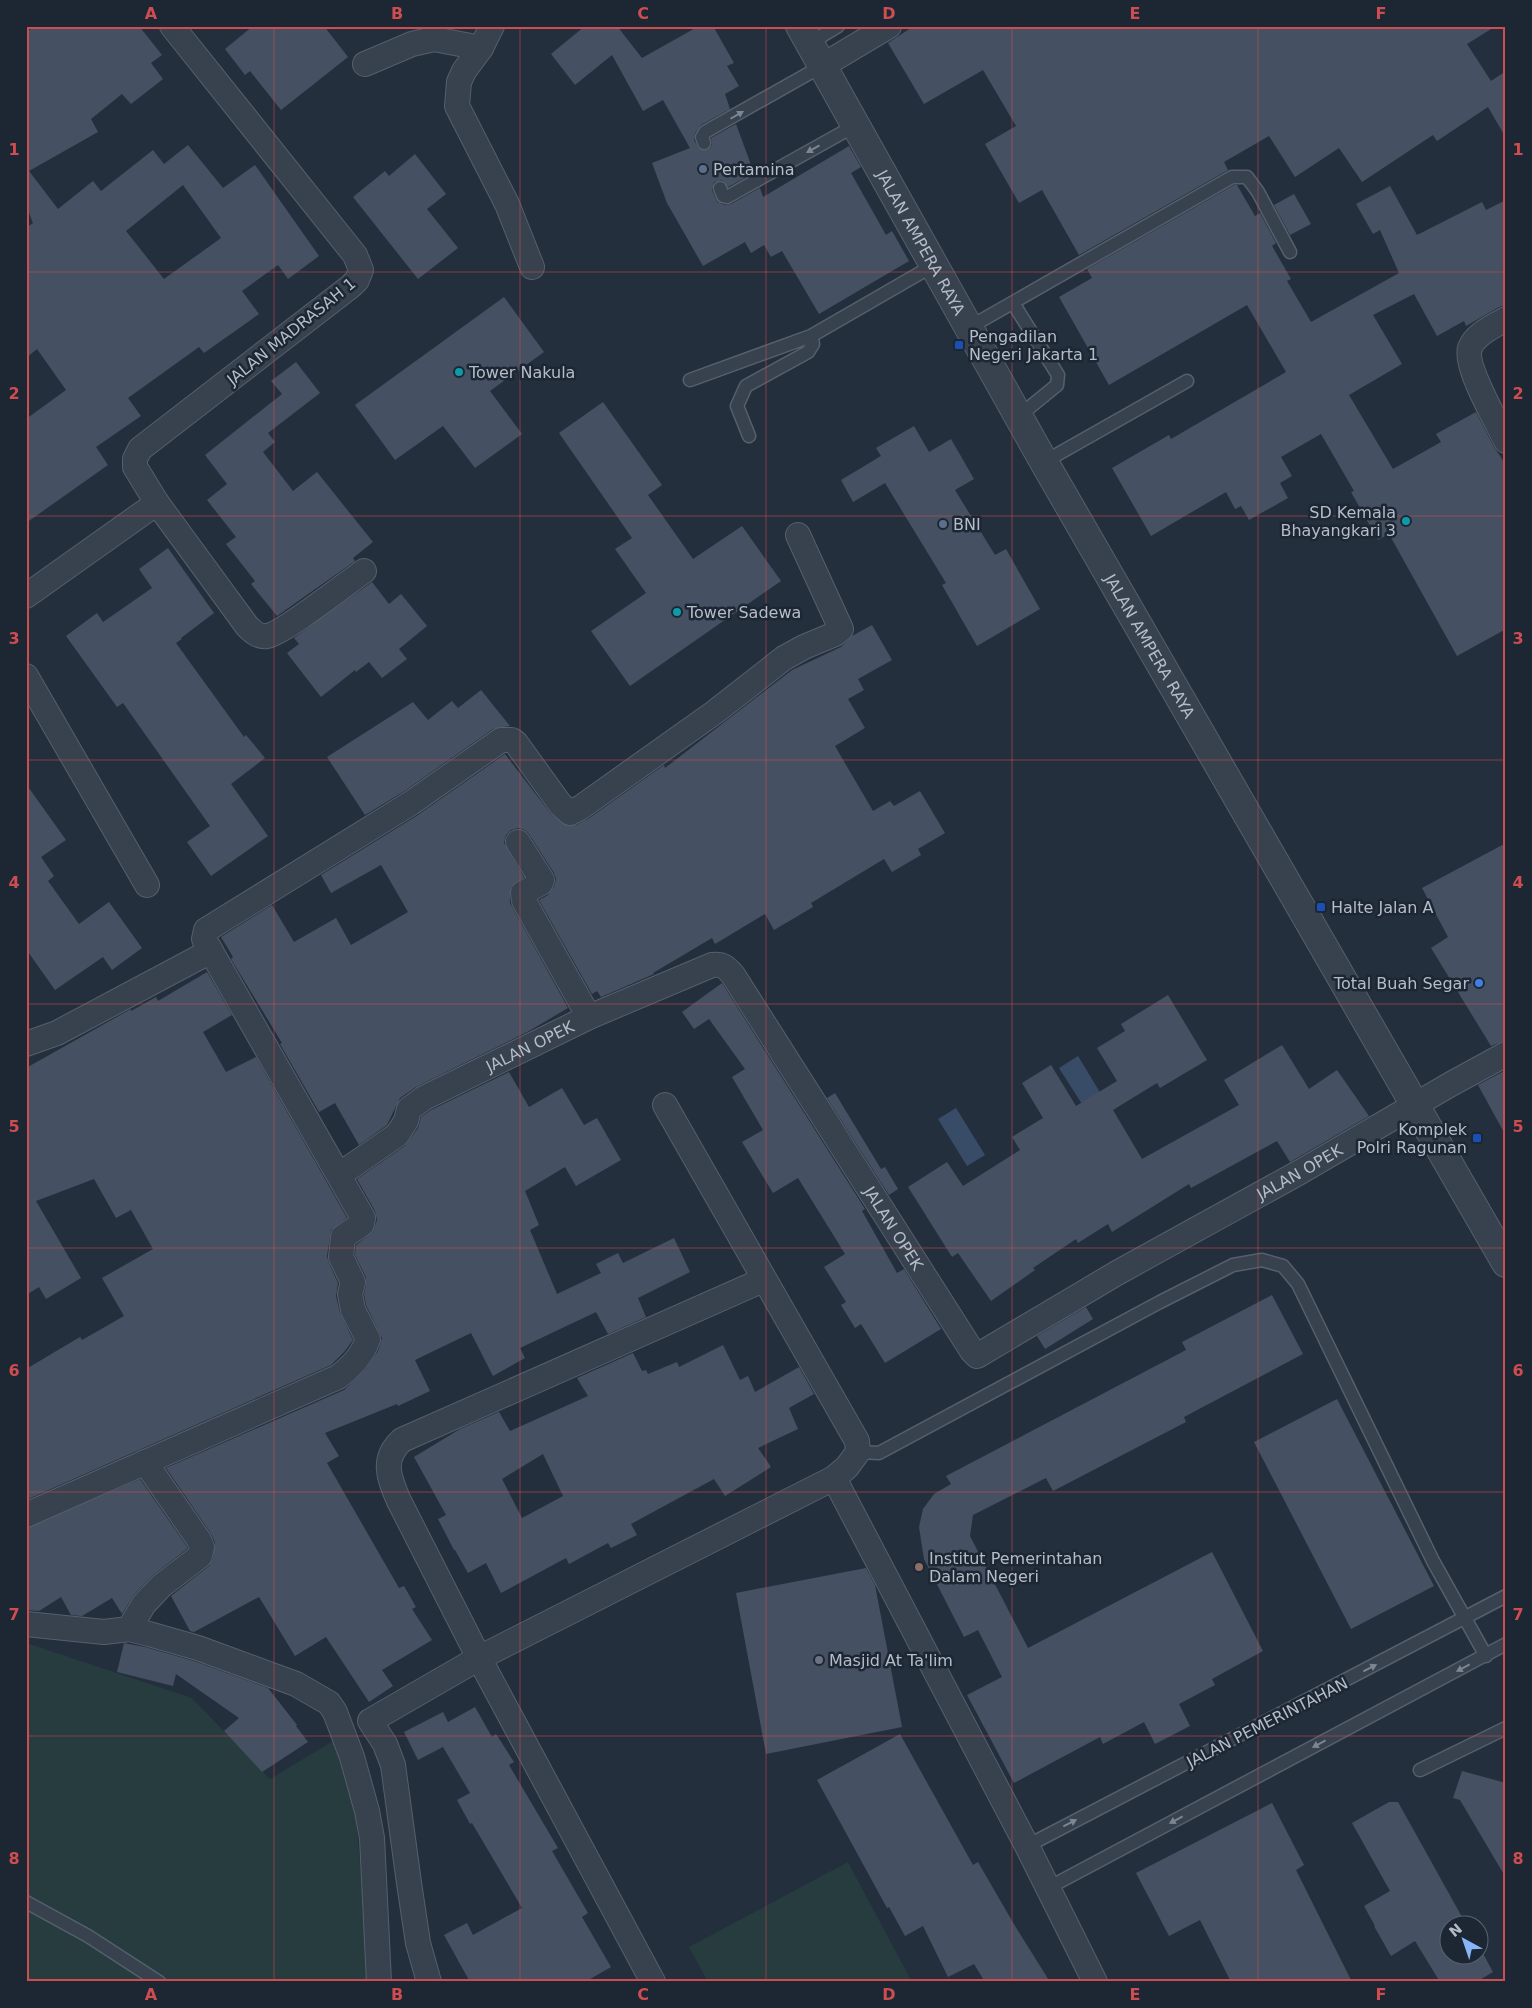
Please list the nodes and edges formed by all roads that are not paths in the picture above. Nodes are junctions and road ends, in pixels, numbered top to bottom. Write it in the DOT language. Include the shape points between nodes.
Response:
graph roads {
  1 [pos="172,26"];
  2 [pos="492,26"];
  3 [pos="838,26"];
  4 [pos="889,26"];
  5 [pos="811,45"];
  6 [pos="481,48"];
  7 [pos="365,64"];
  8 [pos="856,125"];
  9 [pos="704,143"];
  10 [pos="720,188"];
  11 [pos="1290,252"];
  12 [pos="934,265"];
  13 [pos="532,267"];
  14 [pos="1013,303"];
  15 [pos="1506,319"];
  16 [pos="970,327"];
  17 [pos="811,336"];
  18 [pos="690,380"];
  19 [pos="1187,381"];
  20 [pos="1019,416"];
  21 [pos="749,436"];
  22 [pos="1506,440"];
  23 [pos="1044,462"];
  24 [pos="157,503"];
  25 [pos="798,535"];
  26 [pos="364,571"];
  27 [pos="26,596"];
  28 [pos="26,676"];
  29 [pos="518,842"];
  30 [pos="147,884"];
  31 [pos="211,951"];
  32 [pos="589,1017"];
  33 [pos="26,1044"];
  34 [pos="1506,1054"];
  35 [pos="665,1105"];
  36 [pos="1415,1105"];
  37 [pos="339,1175"];
  38 [pos="1506,1263"];
  39 [pos="763,1280"];
  40 [pos="858,1452"];
  41 [pos="144,1462"];
  42 [pos="834,1478"];
  43 [pos="26,1515"];
  44 [pos="1506,1596"];
  45 [pos="1464,1619"];
  46 [pos="26,1624"];
  47 [pos="129,1629"];
  48 [pos="1506,1644"];
  49 [pos="1486,1656"];
  50 [pos="480,1658"];
  51 [pos="1506,1728"];
  52 [pos="1420,1770"];
  53 [pos="1027,1846"];
  54 [pos="1048,1888"];
  55 [pos="26,1902"];
  56 [pos="159,1982"];
  57 [pos="380,1982"];
  58 [pos="429,1982"];
  59 [pos="653,1982"];
  60 [pos="1095,1982"];
  1 -- 24 [label="street, JALAN MADRASAH 1" via="355,255 361,270 351,286 140,449 135,466"];
  2 -- 6 [label="street"];
  3 -- 5 [label="lane"];
  4 -- 5 [label="street"];
  5 -- 8 [label="street, JALAN AMPERA RAYA"];
  9 -- 5 [label="lane, one-way" via="702,137 705,132"];
  6 -- 7 [label="street" via="434,39 412,44"];
  6 -- 13 [label="street" via="459,82 457,106 507,204"];
  8 -- 10 [label="lane, one-way" via="726,197"];
  8 -- 12 [label="street, JALAN AMPERA RAYA"];
  11 -- 14 [label="lane" via="1247,177 1232,177"];
  12 -- 16 [label="street, JALAN AMPERA RAYA"];
  12 -- 17 [label="lane"];
  14 -- 16 [label="lane"];
  14 -- 20 [label="lane" via="1058,375 1057,385"];
  15 -- 22 [label="street" via="1482,333 1470,346 1469,356 1472,372"];
  16 -- 20 [label="street, JALAN AMPERA RAYA"];
  17 -- 18 [label="lane"];
  17 -- 21 [label="lane" via="813,344 808,352 745,387 737,406"];
  19 -- 23 [label="lane"];
  20 -- 23 [label="street, JALAN AMPERA RAYA"];
  23 -- 36 [label="street, JALAN AMPERA RAYA"];
  24 -- 26 [label="street" via="257,636 268,636 283,628"];
  24 -- 27 [label="street"];
  25 -- 31 [label="street" via="840,624 839,631 784,658 715,712 574,811 568,812 560,804 516,743 501,740 411,804 208,927 204,937"];
  28 -- 30 [label="street"];
  29 -- 32 [label="street" via="542,880 523,893 524,901"];
  31 -- 33 [label="street" via="57,1032"];
  31 -- 37 [label="street"];
  32 -- 36 [label="street, JALAN OPEK" via="712,965 726,966 976,1356"];
  32 -- 37 [label="street, JALAN OPEK" via="412,1106 398,1135"];
  34 -- 36 [label="street"];
  35 -- 39 [label="street"];
  36 -- 38 [label="street, JALAN AMPERA RAYA"];
  37 -- 41 [label="street" via="363,1218 362,1224 349,1231 341,1242 341,1257 353,1282 350,1294 353,1310 368,1339 354,1364 338,1377"];
  39 -- 40 [label="street" via="857,1442"];
  39 -- 50 [label="street" via="419,1432 394,1447 390,1456 391,1482"];
  40 -- 42 [label="street"];
  40 -- 45 [label="lane" via="879,1453 1232,1265 1262,1260 1283,1266 1298,1284"];
  41 -- 43 [label="street"];
  41 -- 47 [label="street" via="202,1547 200,1556 161,1586 144,1604"];
  42 -- 50 [label="street"];
  42 -- 53 [label="street"];
  44 -- 45 [label="lane, JALAN PEMERINTAHAN"];
  45 -- 49 [label="lane"];
  53 -- 45 [label="lane, JALAN PEMERINTAHAN, one-way"];
  46 -- 47 [label="street" via="96,1632"];
  47 -- 57 [label="street" via="198,1648 296,1684 332,1707 352,1756 372,1838"];
  48 -- 49 [label="lane"];
  49 -- 54 [label="lane, one-way"];
  50 -- 58 [label="street" via="370,1721 386,1744 393,1766 418,1942"];
  50 -- 59 [label="street"];
  51 -- 52 [label="lane"];
  53 -- 54 [label="street"];
  54 -- 60 [label="street"];
  55 -- 56 [label="lane" via="88,1936"];
}
